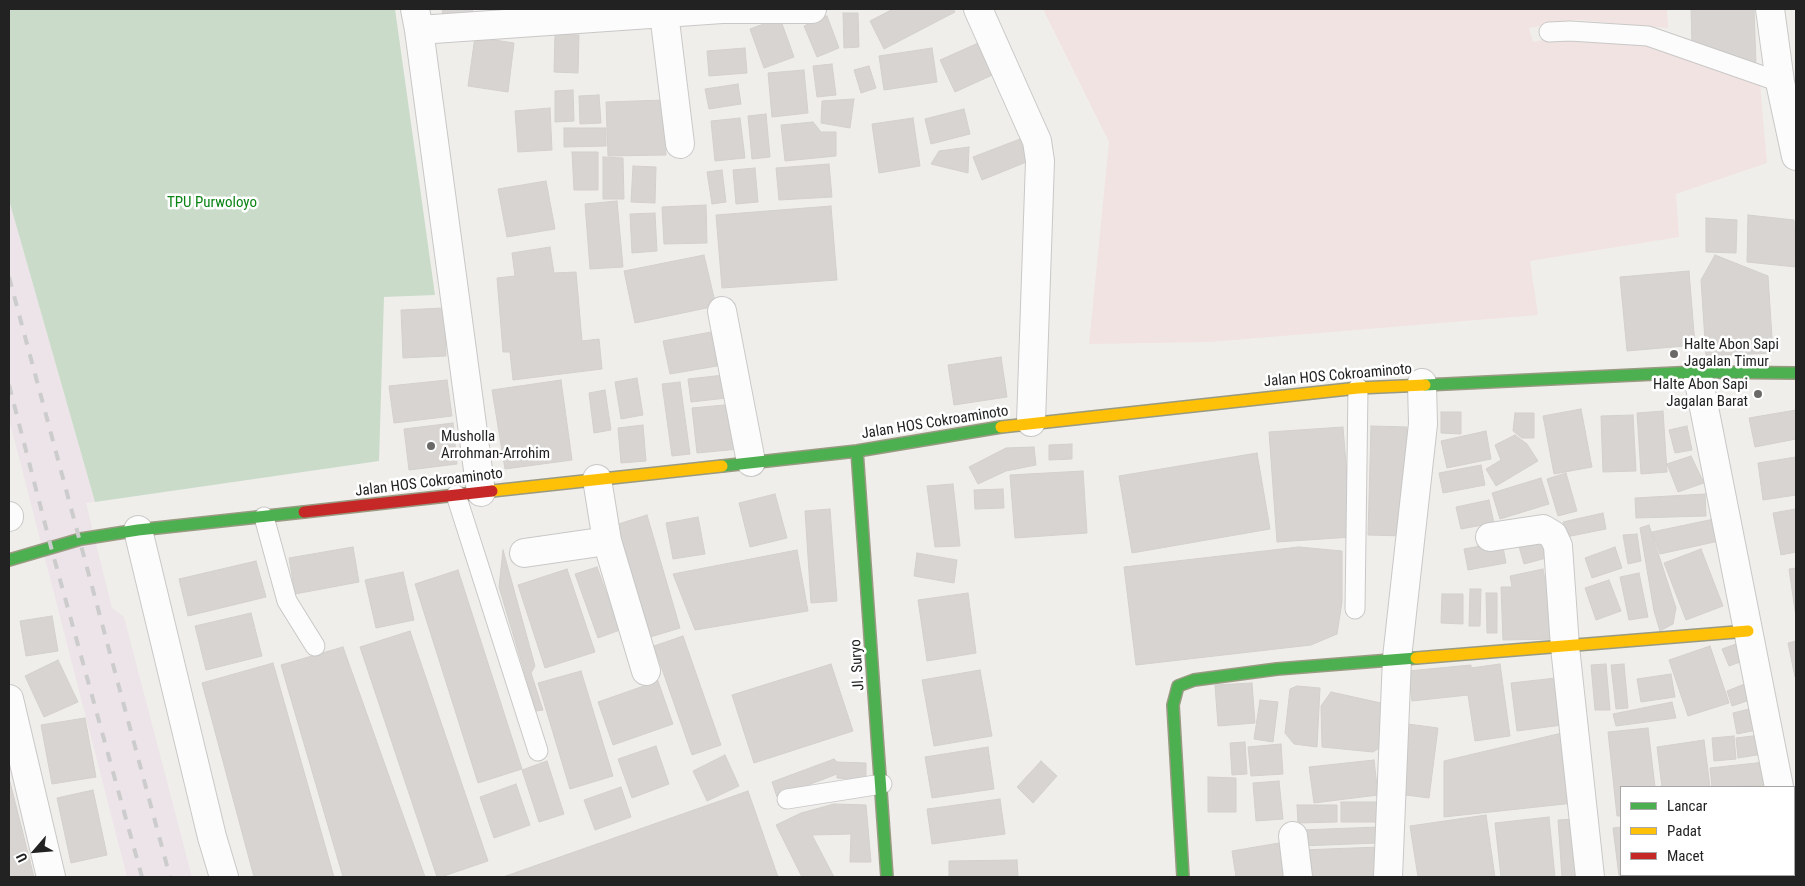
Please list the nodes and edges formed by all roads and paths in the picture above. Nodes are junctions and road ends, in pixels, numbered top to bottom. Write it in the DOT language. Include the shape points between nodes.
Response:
graph roads {
  1 [pos="812,9"];
  2 [pos="978,9"];
  3 [pos="1770,9"];
  4 [pos="664,13"];
  5 [pos="417,19"];
  6 [pos="1549,32"];
  7 [pos="1780,82"];
  8 [pos="680,144"];
  9 [pos="1796,156"];
  10 [pos="722,311"];
  11 [pos="1696,372"];
  12 [pos="1796,373"];
  13 [pos="1422,383"];
  14 [pos="1358,388"];
  15 [pos="1031,422"];
  16 [pos="857,451"];
  17 [pos="751,462"];
  18 [pos="597,479"];
  19 [pos="469,493"];
  20 [pos="264,517"];
  21 [pos="138,530"];
  22 [pos="1490,537"];
  23 [pos="607,541"];
  24 [pos="524,553"];
  25 [pos="9,560"];
  26 [pos="1355,609"];
  27 [pos="1748,631"];
  28 [pos="316,646"];
  29 [pos="1565,647"];
  30 [pos="1397,658"];
  31 [pos="646,671"];
  32 [pos="9,698"];
  33 [pos="538,751"];
  34 [pos="882,784"];
  35 [pos="1780,786"];
  36 [pos="787,799"];
  37 [pos="1293,836"];
  38 [pos="887,876"];
  39 [pos="51,877"];
  40 [pos="224,877"];
  41 [pos="1183,877"];
  42 [pos="1298,877"];
  43 [pos="1388,877"];
  44 [pos="1590,877"];
  1 -- 4 [label="street"];
  2 -- 15 [label="street" via="1037,141 1040,161"];
  3 -- 7 [label="street"];
  4 -- 5 [label="street"];
  4 -- 8 [label="street"];
  5 -- 19 [label="street"];
  6 -- 7 [label="lane" via="1570,30 1648,36"];
  7 -- 9 [label="street"];
  10 -- 17 [label="street"];
  11 -- 12 [label="main road, Jalan HOS Cokroaminoto"];
  11 -- 13 [label="main road, Jalan HOS Cokroaminoto"];
  11 -- 27 [label="street"];
  13 -- 14 [label="main road, Jalan HOS Cokroaminoto"];
  13 -- 30 [label="street" via="1423,424"];
  14 -- 15 [label="main road, Jalan HOS Cokroaminoto"];
  14 -- 26 [label="lane"];
  15 -- 16 [label="main road, Jalan HOS Cokroaminoto"];
  16 -- 17 [label="main road, Jalan HOS Cokroaminoto"];
  16 -- 34 [label="main road, Jl. Suryo"];
  17 -- 18 [label="main road, Jalan HOS Cokroaminoto"];
  18 -- 19 [label="main road, Jalan HOS Cokroaminoto"];
  18 -- 23 [label="street"];
  19 -- 20 [label="main road, Jalan HOS Cokroaminoto"];
  19 -- 33 [label="lane"];
  20 -- 21 [label="main road, Jalan HOS Cokroaminoto"];
  20 -- 28 [label="lane" via="286,601"];
  21 -- 25 [label="main road, Jalan HOS Cokroaminoto" via="81,540"];
  21 -- 40 [label="street"];
  22 -- 29 [label="street" via="1543,530 1553,535 1558,546"];
  23 -- 24 [label="street"];
  23 -- 31 [label="street"];
  27 -- 29 [label="main road"];
  27 -- 35 [label="street"];
  29 -- 30 [label="main road"];
  29 -- 44 [label="street"];
  30 -- 41 [label="main road" via="1277,669 1194,680 1178,686 1173,705"];
  30 -- 43 [label="street"];
  32 -- 39 [label="street"];
  34 -- 36 [label="lane"];
  34 -- 38 [label="main road, Jl. Suryo"];
  37 -- 42 [label="street"];
}
